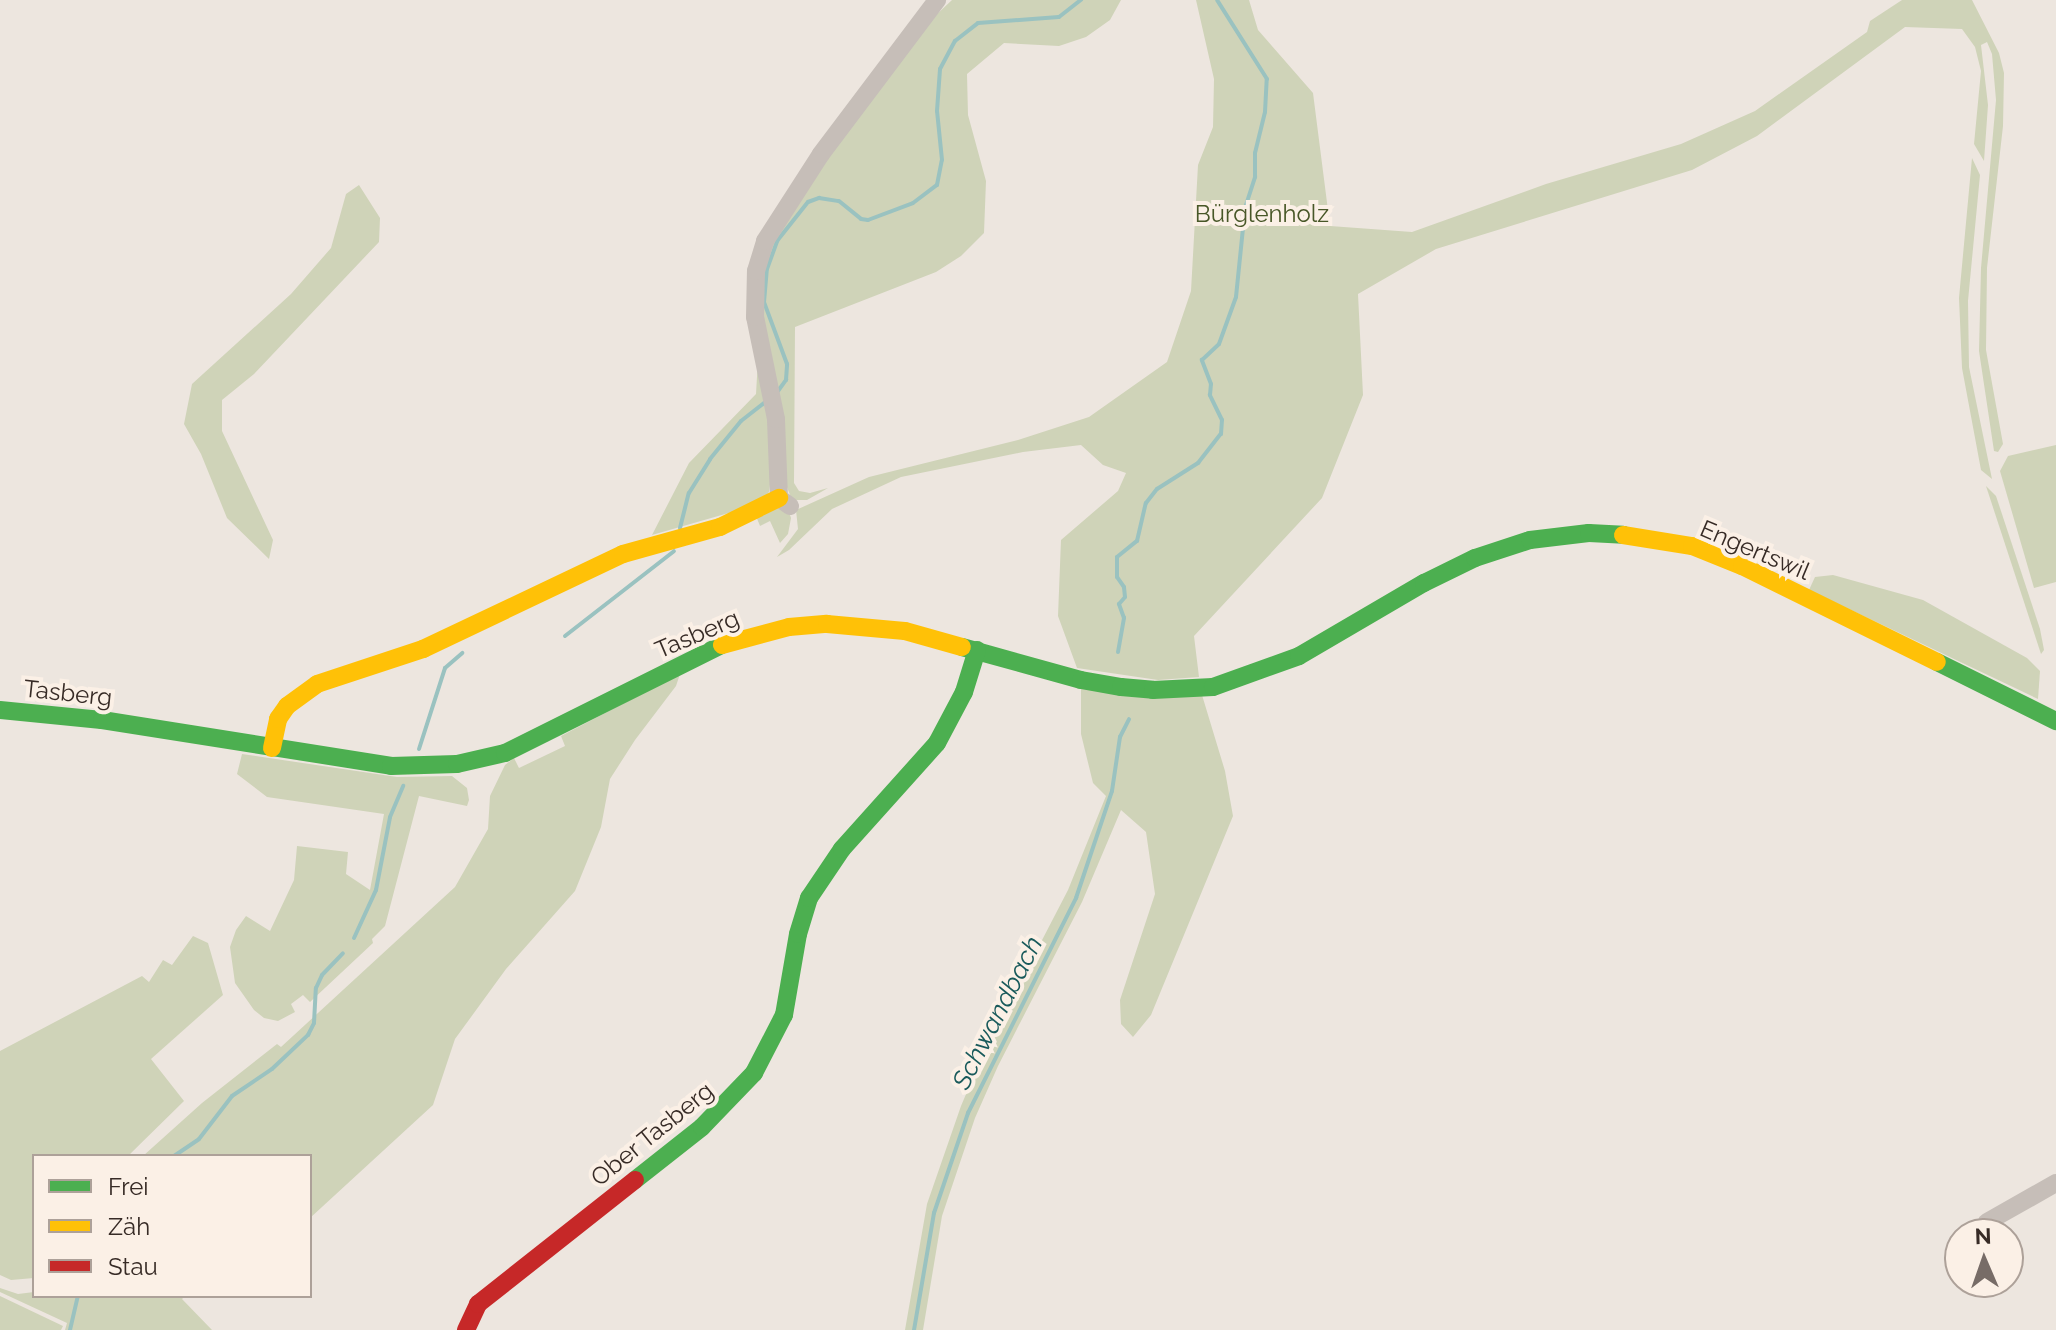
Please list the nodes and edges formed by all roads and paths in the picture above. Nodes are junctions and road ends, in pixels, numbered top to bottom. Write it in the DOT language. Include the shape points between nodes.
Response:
graph roads {
  1 [pos="937,0"];
  2 [pos="785,502"];
  3 [pos="977,650"];
  4 [pos="1153,690"];
  5 [pos="0,710"];
  6 [pos="2056,721"];
  7 [pos="272,748"];
  8 [pos="2056,1183"];
  9 [pos="1994,1218"];
  10 [pos="466,1330"];
  1 -- 2 [label="street" via="821,154 765,241 756,271 755,317 774,409"];
  2 -- 7 [label="main road" via="609,560 423,649 317,684 287,706 278,719"];
  3 -- 4 [label="main road, Tasberg" via="1081,680"];
  3 -- 7 [label="main road, Tasberg" via="870,626 789,627 724,644 536,739 477,760 391,766"];
  3 -- 10 [label="main road, Ober Tasberg" via="964,692 937,743 817,883 803,914 784,1015 754,1073 702,1127 478,1304"];
  4 -- 6 [label="main road, Engertswil" via="1213,687 1251,674 1299,656 1475,558 1530,540 1589,533 1692,546 1742,566"];
  5 -- 7 [label="main road, Tasberg" via="102,720"];
  8 -- 9 [label="street"];
}
